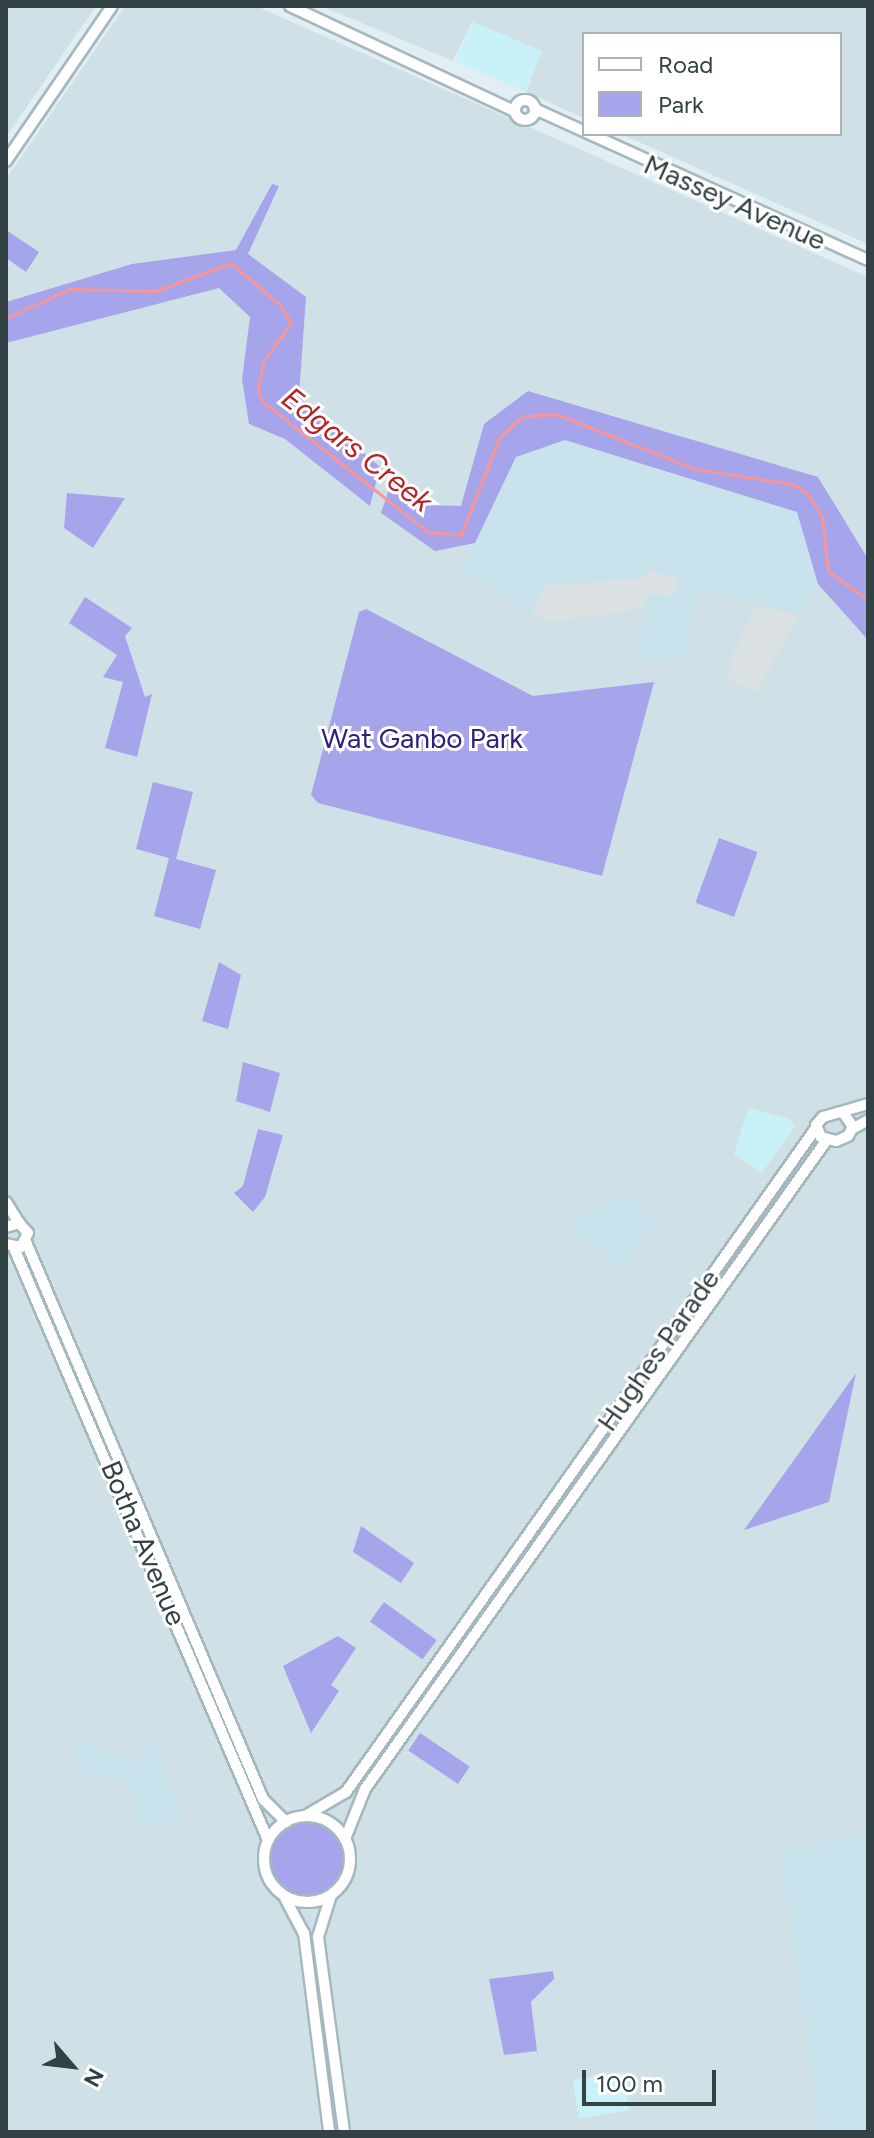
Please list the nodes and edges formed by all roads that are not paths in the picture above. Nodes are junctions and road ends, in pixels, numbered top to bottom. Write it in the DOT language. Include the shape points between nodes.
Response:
graph roads {
  1 [pos="112,6"];
  2 [pos="290,6"];
  3 [pos="516,106"];
  4 [pos="533,114"];
  5 [pos="582,135"];
  6 [pos="585,136"];
  7 [pos="6,161"];
  8 [pos="868,260"];
  9 [pos="868,1104"];
  10 [pos="844,1114"];
  11 [pos="868,1120"];
  12 [pos="816,1128"];
  13 [pos="852,1129"];
  14 [pos="826,1141"];
  15 [pos="6,1202"];
  16 [pos="19,1223"];
  17 [pos="6,1227"];
  18 [pos="26,1242"];
  19 [pos="10,1246"];
  20 [pos="75,1375"];
  21 [pos="500,1573"];
  22 [pos="512,1581"];
  23 [pos="229,1732"];
  24 [pos="305,1816"];
  25 [pos="286,1822"];
  26 [pos="345,1839"];
  27 [pos="268,1840"];
  28 [pos="331,1895"];
  29 [pos="284,1896"];
  30 [pos="338,2089"];
  31 [pos="325,2097"];
  32 [pos="329,2132"];
  33 [pos="344,2132"];
  1 -- 7 [label="street"];
  2 -- 3 [label="street"];
  3 -- 4 [label="street"];
  3 -- 4 [label="street" via="530,101"];
  4 -- 5 [label="street, Massey Avenue"];
  6 -- 8 [label="street, Massey Avenue"];
  9 -- 10 [label="street"];
  10 -- 12 [label="street" via="823,1117"];
  10 -- 13 [label="street"];
  11 -- 13 [label="street"];
  12 -- 14 [label="street"];
  12 -- 21 [label="street, Hughes Parade"];
  13 -- 14 [label="street" via="842,1140"];
  14 -- 22 [label="street, Hughes Parade"];
  15 -- 16 [label="street"];
  16 -- 17 [label="street"];
  16 -- 18 [label="street, Botha Avenue" via="28,1233"];
  18 -- 19 [label="street"];
  18 -- 20 [label="street, Botha Avenue"];
  19 -- 20 [label="street, Botha Avenue"];
  20 -- 23 [label="street, Botha Avenue"];
  21 -- 22 [label="street"];
  21 -- 24 [label="street, Hughes Parade" via="346,1792"];
  22 -- 26 [label="street, Hughes Parade" via="365,1789"];
  23 -- 25 [label="street, Botha Avenue" via="263,1799"];
  23 -- 27 [label="street, Botha Avenue"];
  24 -- 25 [label="street"];
  24 -- 26 [label="street" via="329,1822"];
  25 -- 27 [label="street"];
  26 -- 28 [label="street" via="348,1870"];
  27 -- 29 [label="street" via="267,1876"];
  28 -- 29 [label="street" via="307,1903"];
  28 -- 30 [label="street" via="318,1937"];
  29 -- 31 [label="street" via="304,1933"];
  30 -- 31 [label="street"];
  30 -- 33 [label="street"];
  31 -- 32 [label="street"];
}
